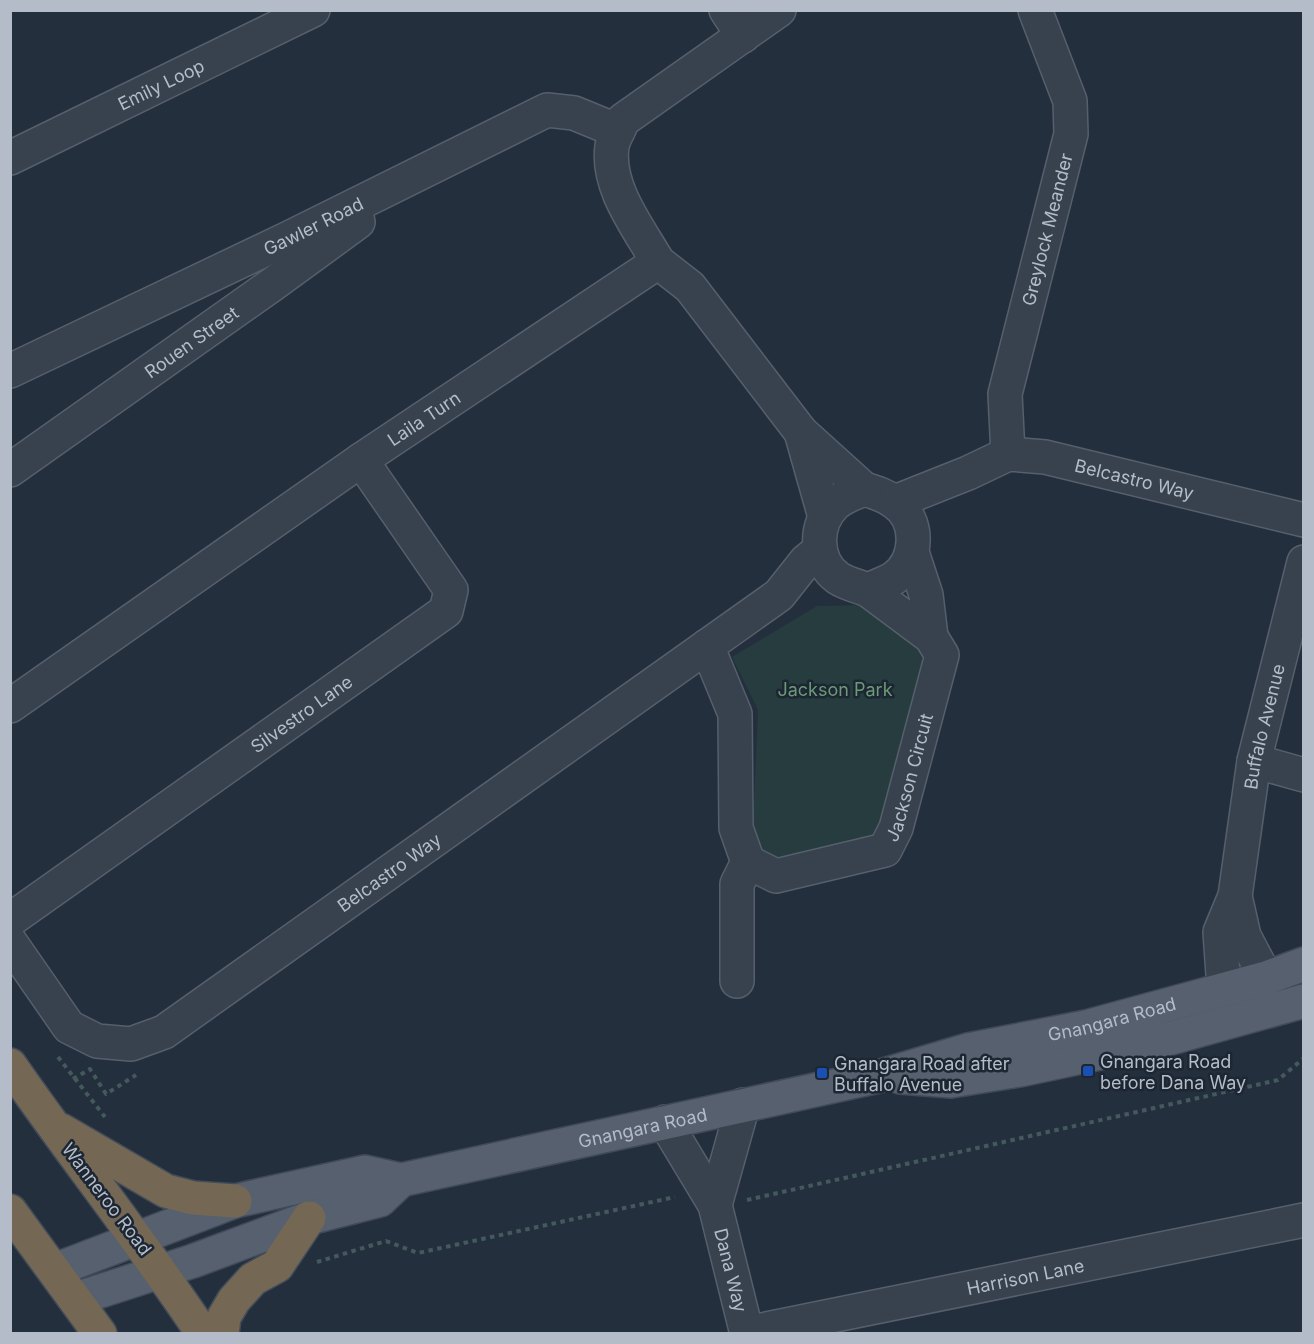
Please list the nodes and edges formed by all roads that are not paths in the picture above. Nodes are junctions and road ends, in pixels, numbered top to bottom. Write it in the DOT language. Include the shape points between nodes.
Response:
graph roads {
  1 [pos="313,10"];
  2 [pos="779,10"];
  3 [pos="1035,10"];
  4 [pos="734,23"];
  5 [pos="618,131"];
  6 [pos="10,158"];
  7 [pos="353,207"];
  8 [pos="658,262"];
  9 [pos="10,371"];
  10 [pos="801,432"];
  11 [pos="1008,454"];
  12 [pos="361,460"];
  13 [pos="10,470"];
  14 [pos="968,473"];
  15 [pos="864,489"];
  16 [pos="895,502"];
  17 [pos="825,517"];
  18 [pos="1304,520"];
  19 [pos="912,541"];
  20 [pos="1304,562"];
  21 [pos="828,563"];
  22 [pos="868,590"];
  23 [pos="931,637"];
  24 [pos="707,646"];
  25 [pos="10,706"];
  26 [pos="1254,761"];
  27 [pos="1304,775"];
  28 [pos="748,862"];
  29 [pos="1235,896"];
  30 [pos="10,921"];
  31 [pos="10,942"];
  32 [pos="1304,963"];
  33 [pos="1266,978"];
  34 [pos="737,981"];
  35 [pos="1224,989"];
  36 [pos="1290,1004"];
  37 [pos="1236,1020"];
  38 [pos="10,1065"];
  39 [pos="884,1076"];
  40 [pos="742,1106"];
  41 [pos="665,1122"];
  42 [pos="51,1125"];
  43 [pos="401,1180"];
  44 [pos="235,1201"];
  45 [pos="715,1205"];
  46 [pos="10,1211"];
  47 [pos="309,1218"];
  48 [pos="1304,1220"];
  49 [pos="137,1239"];
  50 [pos="55,1270"];
  51 [pos="161,1271"];
  52 [pos="76,1299"];
  53 [pos="747,1333"];
  54 [pos="100,1334"];
  55 [pos="203,1334"];
  56 [pos="222,1334"];
  1 -- 6 [label="street, Emily Loop"];
  2 -- 4 [label="street"];
  3 -- 11 [label="street, Greylock Meander" via="1070,101 1071,134 1005,394"];
  4 -- 5 [label="street" via="623,120"];
  5 -- 7 [label="street, Gawler Road" via="574,113 547,110"];
  5 -- 8 [label="street" via="612,143 611,169 624,203"];
  7 -- 9 [label="street, Gawler Road"];
  7 -- 13 [label="street, Rouen Street" via="358,222"];
  8 -- 10 [label="street" via="690,287"];
  8 -- 12 [label="street, Laila Turn"];
  10 -- 15 [label="street"];
  10 -- 17 [label="street"];
  11 -- 14 [label="street"];
  11 -- 18 [label="street, Belcastro Way" via="1045,457"];
  12 -- 25 [label="street, Laila Turn"];
  12 -- 30 [label="street, Silvestro Lane" via="451,590 446,611"];
  14 -- 16 [label="street"];
  14 -- 19 [label="street"];
  15 -- 16 [label="street"];
  15 -- 17 [label="street" via="835,504"];
  16 -- 19 [label="street" via="906,514"];
  17 -- 21 [label="street" via="819,533"];
  19 -- 22 [label="street" via="907,565 895,578"];
  19 -- 23 [label="street, Jackson Circuit" via="926,595"];
  20 -- 26 [label="street, Buffalo Avenue"];
  21 -- 22 [label="street" via="850,584"];
  21 -- 24 [label="street, Belcastro Way"];
  22 -- 23 [label="street"];
  23 -- 28 [label="street, Jackson Circuit" via="942,655 896,828 885,850 776,876"];
  24 -- 28 [label="street" via="735,714 736,828"];
  24 -- 31 [label="street, Belcastro Way" via="164,1032 130,1044 97,1041 69,1027"];
  26 -- 27 [label="street"];
  26 -- 29 [label="street, Buffalo Avenue"];
  28 -- 34 [label="street" via="737,884"];
  29 -- 33 [label="street, Buffalo Avenue" via="1244,936"];
  29 -- 35 [label="street, Buffalo Avenue" via="1220,932"];
  32 -- 33 [label="main road, Gnangara Road"];
  33 -- 35 [label="main road, Gnangara Road"];
  33 -- 36 [label="street, Buffalo Avenue"];
  35 -- 37 [label="street, Buffalo Avenue"];
  35 -- 39 [label="main road, Gnangara Road" via="1086,1027 968,1050"];
  36 -- 37 [label="main road, Gnangara Road"];
  37 -- 39 [label="main road, Gnangara Road" via="1171,1038 951,1081"];
  38 -- 42 [label="highway, Wanneroo Road"];
  39 -- 40 [label="main road, Gnangara Road"];
  40 -- 41 [label="main road, Gnangara Road"];
  40 -- 45 [label="street, Dana Way"];
  41 -- 43 [label="main road, Gnangara Road"];
  41 -- 45 [label="street, Dana Way"];
  42 -- 44 [label="highway" via="166,1191 193,1198"];
  42 -- 49 [label="highway, Wanneroo Road"];
  43 -- 44 [label="main road, Gnangara Road" via="365,1172"];
  43 -- 47 [label="main road" via="380,1200"];
  44 -- 49 [label="main road, Gnangara Road"];
  45 -- 53 [label="street, Dana Way"];
  46 -- 50 [label="highway"];
  47 -- 51 [label="main road"];
  47 -- 56 [label="highway" via="277,1266 253,1279 234,1300 224,1317"];
  48 -- 53 [label="street, Harrison Lane"];
  49 -- 50 [label="main road, Gnangara Road"];
  49 -- 51 [label="highway, Wanneroo Road"];
  50 -- 52 [label="highway"];
  51 -- 52 [label="main road"];
  51 -- 55 [label="highway, Wanneroo Road"];
  52 -- 54 [label="highway"];
}
